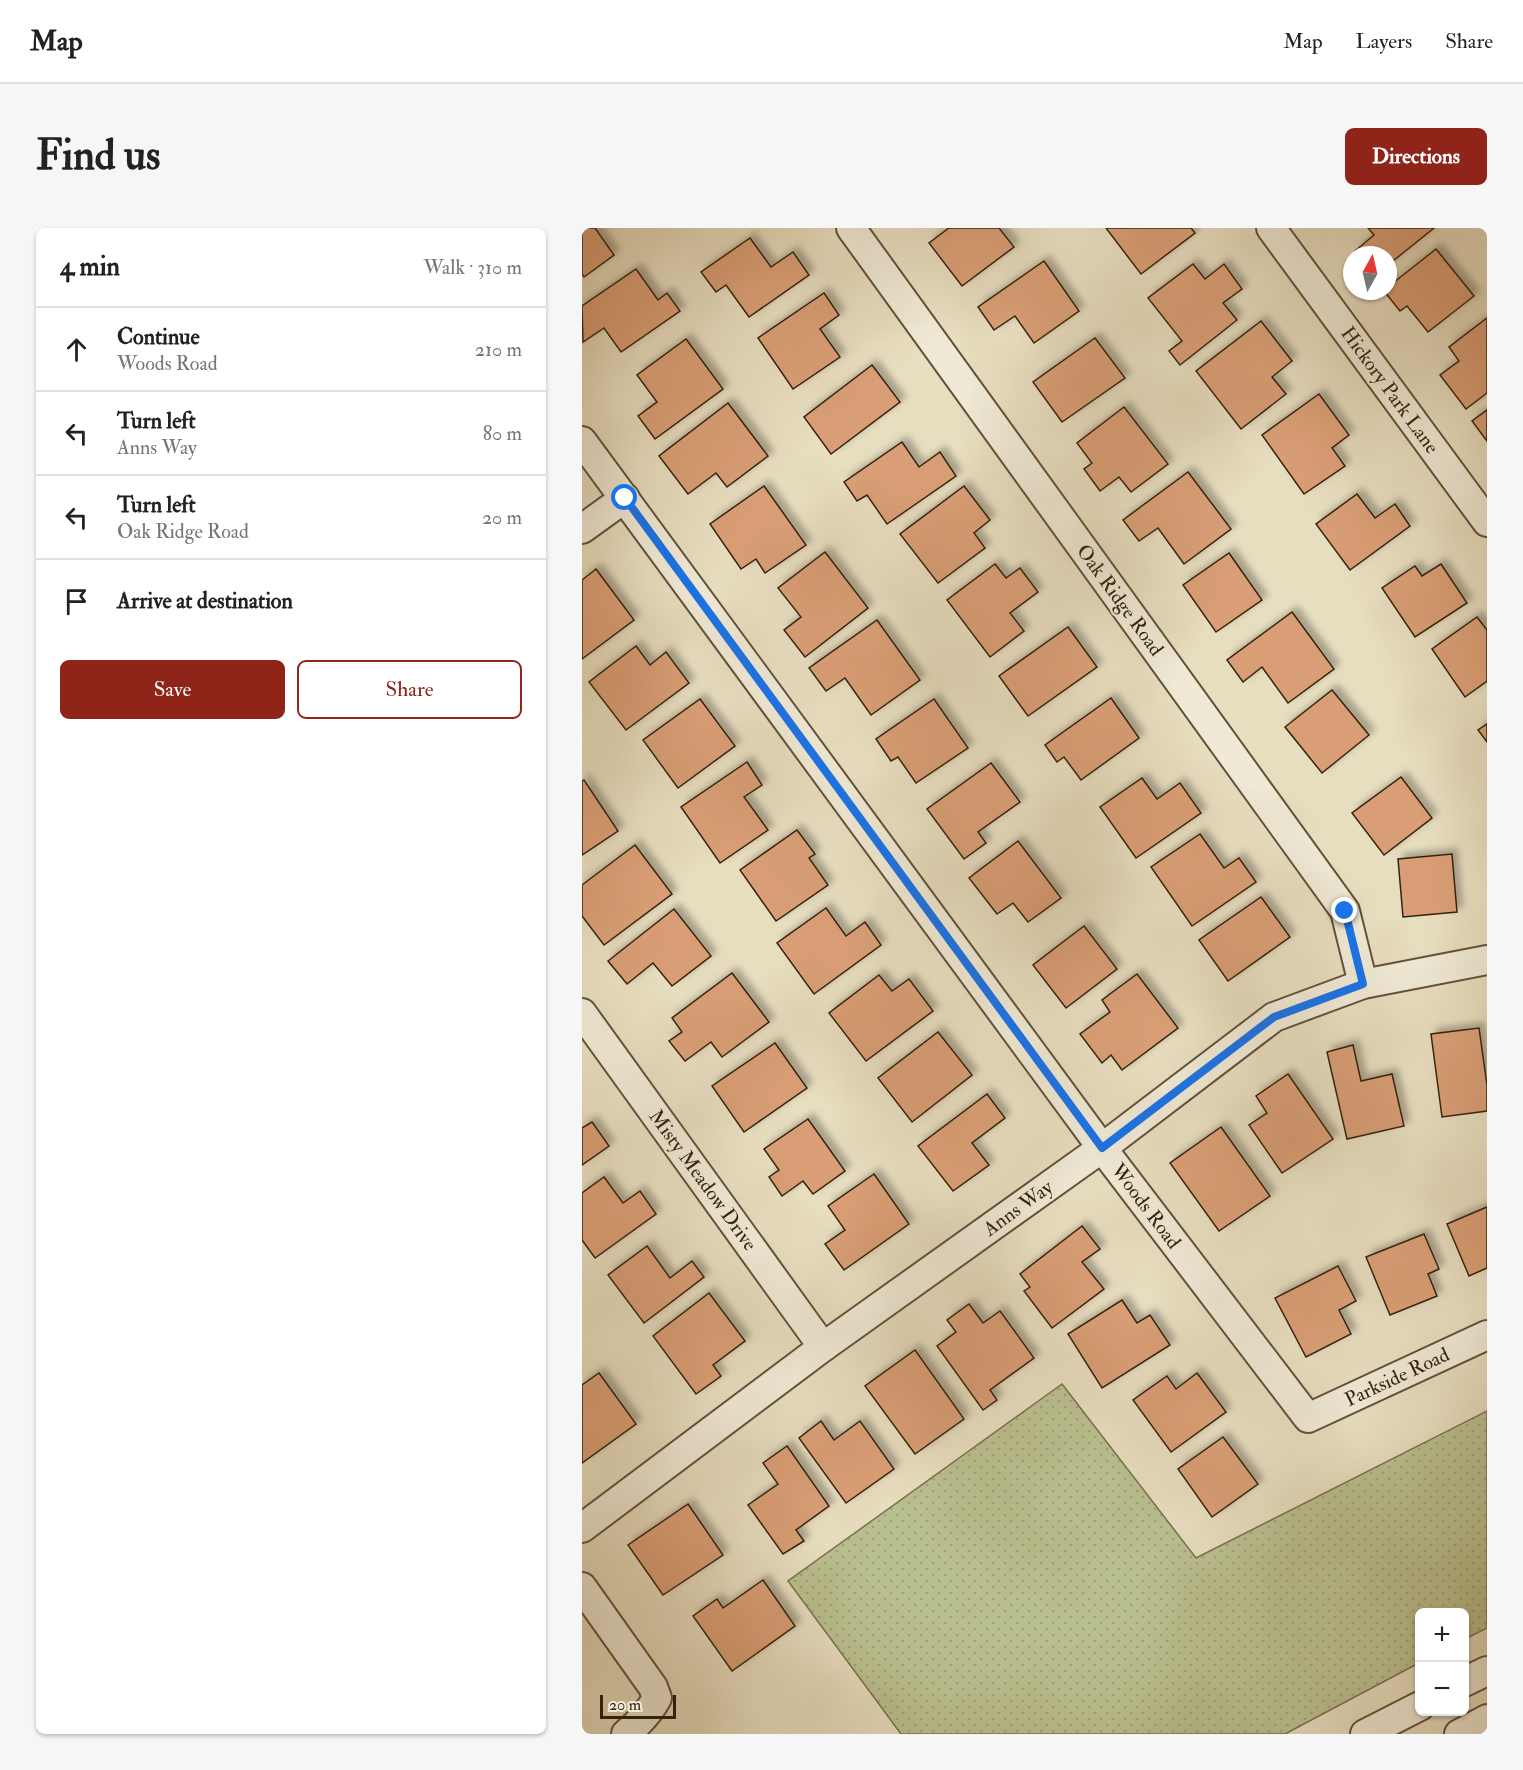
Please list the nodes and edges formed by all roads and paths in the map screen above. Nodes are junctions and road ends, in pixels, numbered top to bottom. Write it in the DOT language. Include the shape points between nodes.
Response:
graph roads {
  1 [pos="851,228"];
  2 [pos="1271,228"];
  3 [pos="582,441"];
  4 [pos="625,498"];
  5 [pos="1487,522"];
  6 [pos="582,529"];
  7 [pos="1487,960"];
  8 [pos="1363,984"];
  9 [pos="582,1013"];
  10 [pos="1102,1148"];
  11 [pos="1487,1335"];
  12 [pos="823,1347"];
  13 [pos="1308,1418"];
  14 [pos="582,1528"];
  15 [pos="582,1587"];
  16 [pos="1487,1671"];
  17 [pos="1469,1680"];
  18 [pos="1415,1708"];
  19 [pos="1487,1719"];
  20 [pos="626,1734"];
  21 [pos="1365,1734"];
  22 [pos="1459,1734"];
  1 -- 8 [label="street, Oak Ridge Road" via="1345,911"];
  2 -- 5 [label="street, Hickory Park Lane"];
  3 -- 4 [label="street, Woods Road"];
  4 -- 6 [label="street"];
  4 -- 10 [label="street, Woods Road"];
  7 -- 8 [label="street, Anns Way"];
  8 -- 10 [label="street, Anns Way" via="1274,1017"];
  9 -- 12 [label="street, Misty Meadow Drive"];
  10 -- 12 [label="street, Anns Way"];
  10 -- 13 [label="street, Woods Road"];
  11 -- 13 [label="street, Parkside Road"];
  12 -- 14 [label="street, Anns Way"];
  15 -- 20 [label="street" via="645,1674 657,1698"];
  16 -- 17 [label="street"];
  18 -- 21 [label="street"];
  19 -- 22 [label="street"];
}
